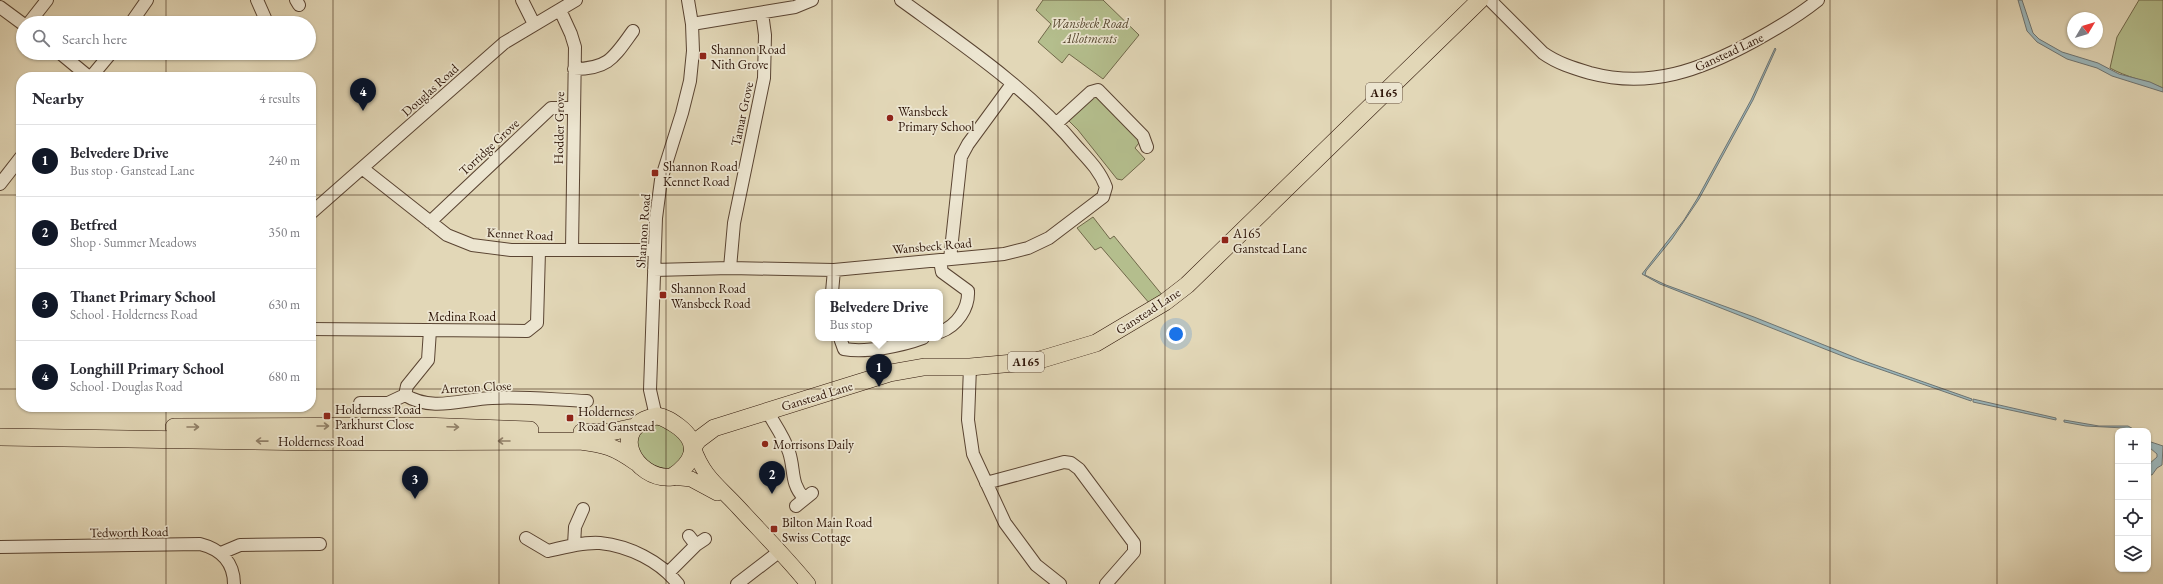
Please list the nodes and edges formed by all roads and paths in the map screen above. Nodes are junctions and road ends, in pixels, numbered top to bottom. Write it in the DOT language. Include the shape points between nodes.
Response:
graph roads {
  1 [pos="46,0"];
  2 [pos="147,0"];
  3 [pos="522,0"];
  4 [pos="576,0"];
  5 [pos="688,0"];
  6 [pos="812,0"];
  7 [pos="901,0"];
  8 [pos="1480,0"];
  9 [pos="1490,0"];
  10 [pos="1818,0"];
  11 [pos="262,2"];
  12 [pos="0,7"];
  13 [pos="560,10"];
  14 [pos="762,13"];
  15 [pos="34,16"];
  16 [pos="137,16"];
  17 [pos="266,16"];
  18 [pos="16,19"];
  19 [pos="534,24"];
  20 [pos="692,24"];
  21 [pos="633,31"];
  22 [pos="69,60"];
  23 [pos="105,60"];
  24 [pos="574,69"];
  25 [pos="84,72"];
  26 [pos="94,72"];
  27 [pos="1012,84"];
  28 [pos="572,108"];
  29 [pos="1057,123"];
  30 [pos="1147,147"];
  31 [pos="16,163"];
  32 [pos="362,168"];
  33 [pos="0,184"];
  34 [pos="316,209"];
  35 [pos="430,222"];
  36 [pos="572,249"];
  37 [pos="655,250"];
  38 [pos="540,251"];
  39 [pos="945,260"];
  40 [pos="730,268"];
  41 [pos="654,270"];
  42 [pos="834,270"];
  43 [pos="832,289"];
  44 [pos="316,329"];
  45 [pos="430,330"];
  46 [pos="943,330"];
  47 [pos="841,341"];
  48 [pos="916,341"];
  49 [pos="970,367"];
  50 [pos="405,394"];
  51 [pos="651,396"];
  52 [pos="579,402"];
  53 [pos="360,403"];
  54 [pos="767,411"];
  55 [pos="671,421"];
  56 [pos="0,427"];
  57 [pos="635,427"];
  58 [pos="714,428"];
  59 [pos="0,437"];
  60 [pos="693,447"];
  61 [pos="636,462"];
  62 [pos="672,477"];
  63 [pos="986,483"];
  64 [pos="804,499"];
  65 [pos="734,502"];
  66 [pos="583,506"];
  67 [pos="526,538"];
  68 [pos="696,540"];
  69 [pos="320,544"];
  70 [pos="574,545"];
  71 [pos="0,547"];
  72 [pos="780,551"];
  73 [pos="221,553"];
  74 [pos="669,572"];
  75 [pos="234,584"];
  76 [pos="678,584"];
  77 [pos="737,584"];
  78 [pos="808,584"];
  79 [pos="1060,584"];
  80 [pos="1106,584"];
  1 -- 15 [label="street"];
  2 -- 16 [label="street"];
  3 -- 19 [label="street"];
  4 -- 13 [label="street, Douglas Road"];
  5 -- 20 [label="street, Shannon Road"];
  6 -- 14 [label="street" via="795,7"];
  7 -- 27 [label="street, Wansbeck Road"];
  8 -- 49 [label="highway, Ganstead Lane / A165" via="1187,285 1165,302 1096,343 1036,361"];
  9 -- 10 [label="street, Ganstead Lane" via="1552,59 1612,79 1636,80 1660,78 1700,68 1775,30"];
  11 -- 17 [label="street"];
  12 -- 18 [label="street"];
  13 -- 19 [label="street, Douglas Road"];
  13 -- 24 [label="street, Hodder Grove" via="571,34"];
  14 -- 20 [label="street"];
  14 -- 40 [label="street, Tamar Grove" via="765,35 764,78 734,223"];
  19 -- 32 [label="street, Douglas Road" via="504,43"];
  20 -- 37 [label="street, Shannon Road" via="690,80 661,180"];
  21 -- 24 [label="street" via="606,63 591,69"];
  22 -- 25 [label="street"];
  23 -- 26 [label="street"];
  24 -- 28 [label="street, Hodder Grove"];
  27 -- 29 [label="street, Wansbeck Road" via="1036,102"];
  27 -- 39 [label="street" via="961,157"];
  28 -- 35 [label="street, Torridge Grove" via="551,108"];
  28 -- 36 [label="street, Hodder Grove"];
  29 -- 30 [label="street" via="1091,92 1098,90 1143,136"];
  29 -- 39 [label="street, Wansbeck Road" via="1102,175 1106,187 1103,197 1049,238 1028,248 1004,254"];
  31 -- 33 [label="street"];
  32 -- 34 [label="street, Douglas Road"];
  32 -- 35 [label="street, Kennet Road"];
  35 -- 38 [label="street, Kennet Road" via="447,235 472,245"];
  36 -- 37 [label="street, Kennet Road"];
  36 -- 38 [label="street, Kennet Road"];
  37 -- 41 [label="street, Shannon Road"];
  38 -- 45 [label="street, Medina Road" via="538,316 533,328 527,331"];
  39 -- 42 [label="street, Wansbeck Road"];
  39 -- 46 [label="street" via="942,272 968,291 969,301 952,325"];
  40 -- 41 [label="street, Wansbeck Road"];
  40 -- 42 [label="street, Wansbeck Road"];
  41 -- 51 [label="street, Shannon Road"];
  42 -- 43 [label="street"];
  44 -- 45 [label="street, Medina Road"];
  45 -- 50 [label="street" via="428,360 407,386"];
  47 -- 48 [label="street" via="844,349 855,351"];
  49 -- 54 [label="highway, Ganstead Lane / A165" via="924,367 890,373"];
  49 -- 63 [label="street" via="968,420 973,454"];
  50 -- 52 [label="street, Arreton Close" via="415,401 456,404 492,398"];
  50 -- 53 [label="street" via="388,403"];
  51 -- 55 [label="street, Shannon Road" via="655,412"];
  51 -- 57 [label="street, Shannon Road"];
  54 -- 58 [label="highway, Ganstead Lane / A165"];
  54 -- 64 [label="street" via="784,438 790,454 796,490"];
  55 -- 57 [label="highway, A165" via="649,418"];
  55 -- 58 [label="highway, Ganstead Lane / A165"];
  55 -- 60 [label="highway" via="687,434"];
  56 -- 57 [label="highway, Holderness Road / A165, one-way" via="422,426 593,433"];
  57 -- 61 [label="highway" via="629,436 628,445"];
  58 -- 60 [label="highway, Ganstead Lane / A165"];
  61 -- 59 [label="highway, Holderness Road, one-way" via="608,445 580,441 320,442"];
  60 -- 62 [label="highway, A165" via="686,466"];
  60 -- 65 [label="main road" via="705,473 714,485"];
  61 -- 62 [label="highway" via="658,476"];
  62 -- 65 [label="main road" via="696,481"];
  63 -- 79 [label="street" via="1005,523 1036,565"];
  63 -- 80 [label="street" via="1064,462 1071,463 1079,469 1134,543 1134,552"];
  65 -- 72 [label="main road"];
  66 -- 70 [label="street" via="575,528"];
  67 -- 70 [label="street" via="548,551"];
  68 -- 74 [label="street"];
  69 -- 73 [label="street" via="240,545"];
  70 -- 74 [label="street" via="600,543 626,548"];
  71 -- 73 [label="street, Tedworth Road" via="200,544 213,547"];
  72 -- 77 [label="street"];
  72 -- 78 [label="main road"];
  73 -- 75 [label="street" via="234,574"];
  74 -- 76 [label="street"];
}
